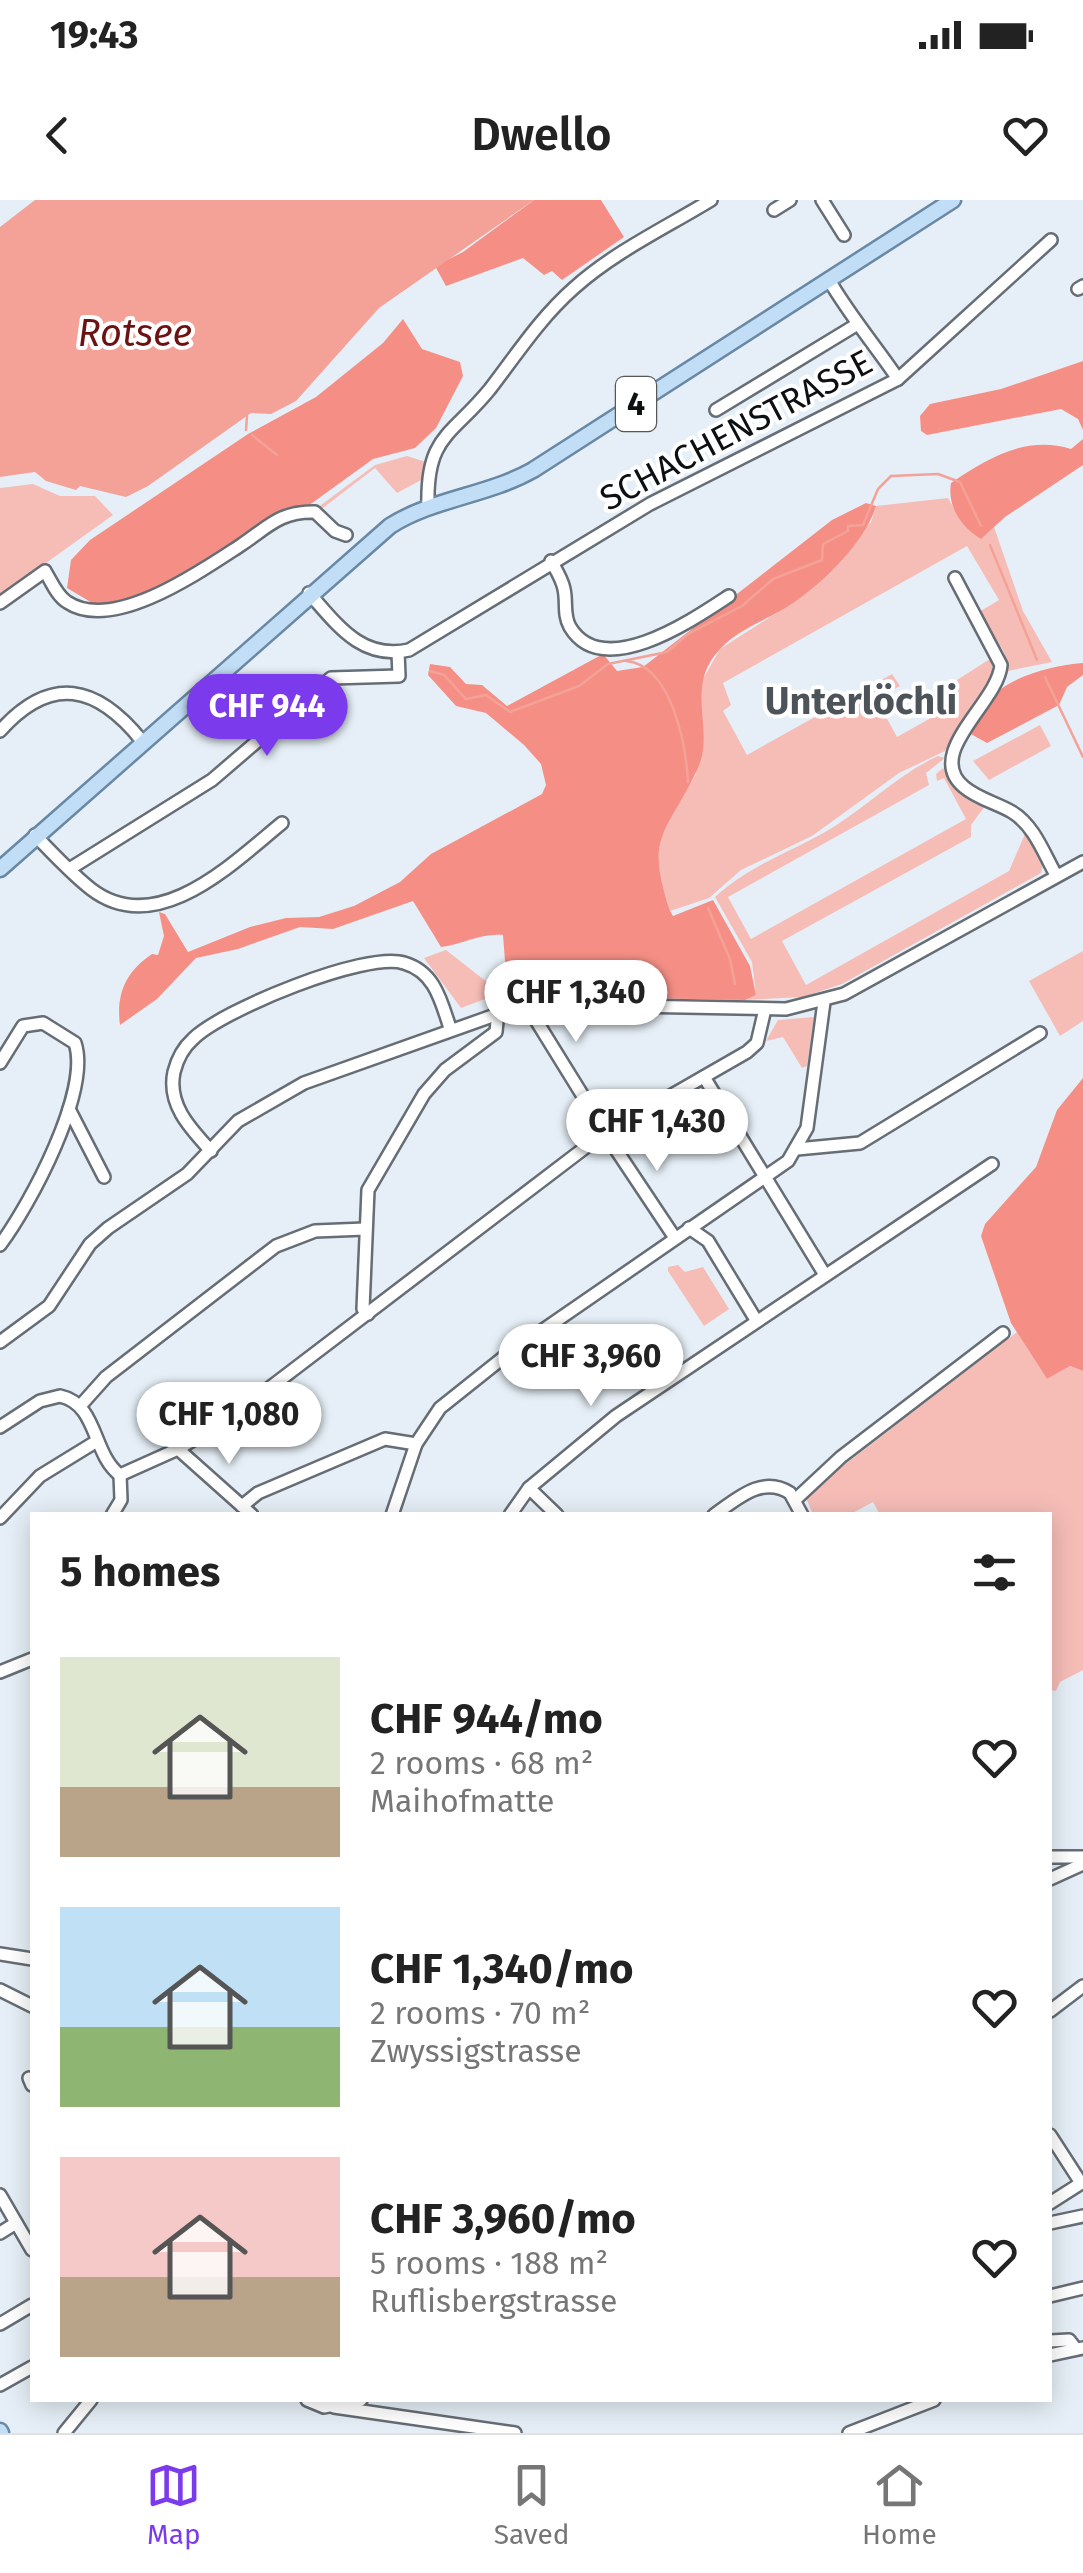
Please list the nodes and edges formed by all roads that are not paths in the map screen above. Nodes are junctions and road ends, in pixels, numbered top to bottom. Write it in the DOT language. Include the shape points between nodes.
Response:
graph roads {
  1 [pos="711,200"];
  2 [pos="790,200"];
  3 [pos="822,200"];
  4 [pos="953,200"];
  5 [pos="774,210"];
  6 [pos="844,234"];
  7 [pos="1051,240"];
  8 [pos="829,280"];
  9 [pos="856,324"];
  10 [pos="898,379"];
  11 [pos="716,410"];
  12 [pos="428,506"];
  13 [pos="346,535"];
  14 [pos="551,561"];
  15 [pos="955,578"];
  16 [pos="310,593"];
  17 [pos="728,596"];
  18 [pos="0,603"];
  19 [pos="398,652"];
  20 [pos="0,731"];
  21 [pos="142,741"];
  22 [pos="282,823"];
  23 [pos="35,835"];
  24 [pos="1083,862"];
  25 [pos="0,868"];
  26 [pos="71,868"];
  27 [pos="1056,875"];
  28 [pos="824,1002"];
  29 [pos="526,1004"];
  30 [pos="765,1009"];
  31 [pos="498,1011"];
  32 [pos="450,1028"];
  33 [pos="1040,1033"];
  34 [pos="0,1063"];
  35 [pos="704,1077"];
  36 [pos="586,1101"];
  37 [pos="69,1109"];
  38 [pos="605,1133"];
  39 [pos="797,1149"];
  40 [pos="211,1151"];
  41 [pos="992,1164"];
  42 [pos="104,1177"];
  43 [pos="764,1178"];
  44 [pos="689,1228"];
  45 [pos="364,1229"];
  46 [pos="675,1238"];
  47 [pos="0,1244"];
  48 [pos="826,1276"];
  49 [pos="368,1314"];
  50 [pos="756,1320"];
  51 [pos="1003,1334"];
  52 [pos="0,1342"];
  53 [pos="80,1405"];
  54 [pos="0,1427"];
  55 [pos="97,1441"];
  56 [pos="416,1444"];
  57 [pos="178,1449"];
  58 [pos="120,1475"];
  59 [pos="529,1488"];
  60 [pos="796,1499"];
  61 [pos="242,1506"];
  62 [pos="114,1512"];
  63 [pos="249,1512"];
  64 [pos="393,1512"];
  65 [pos="512,1512"];
  66 [pos="554,1512"];
  67 [pos="719,1512"];
  68 [pos="801,1512"];
  69 [pos="0,1518"];
  70 [pos="30,1659"];
  71 [pos="0,1672"];
  72 [pos="1052,1857"];
  73 [pos="1083,1861"];
  74 [pos="1052,1878"];
  75 [pos="0,1954"];
  76 [pos="30,1959"];
  77 [pos="1083,1986"];
  78 [pos="0,1990"];
  79 [pos="30,2005"];
  80 [pos="1052,2009"];
  81 [pos="1052,2138"];
  82 [pos="1082,2182"];
  83 [pos="0,2195"];
  84 [pos="1052,2202"];
  85 [pos="1083,2216"];
  86 [pos="16,2223"];
  87 [pos="1052,2223"];
  88 [pos="0,2233"];
  89 [pos="30,2247"];
  90 [pos="1083,2288"];
  91 [pos="1052,2296"];
  92 [pos="30,2306"];
  93 [pos="0,2324"];
  94 [pos="1052,2341"];
  95 [pos="1080,2348"];
  96 [pos="1052,2355"];
  97 [pos="30,2368"];
  98 [pos="0,2386"];
  99 [pos="89,2402"];
  100 [pos="315,2402"];
  101 [pos="353,2402"];
  102 [pos="929,2402"];
  103 [pos="334,2407"];
  104 [pos="64,2433"];
  105 [pos="515,2433"];
  106 [pos="849,2433"];
  1 -- 12 [label="street" via="591,274 539,324 486,394 440,440 432,454"];
  2 -- 5 [label="street"];
  3 -- 6 [label="street"];
  4 -- 8 [label="main road, 4"];
  7 -- 10 [label="street"];
  8 -- 9 [label="street, SCHACHENSTRASSE"];
  8 -- 12 [label="main road, 4" via="533,470"];
  9 -- 10 [label="street, SCHACHENSTRASSE"];
  9 -- 11 [label="street"];
  10 -- 14 [label="street, SCHACHENSTRASSE" via="767,442"];
  12 -- 16 [label="main road, 4" via="390,526"];
  13 -- 18 [label="street" via="315,512 284,515 128,608 88,611 69,604 45,571"];
  14 -- 17 [label="street" via="563,584 568,623 597,646 647,644"];
  14 -- 19 [label="street, SCHACHENSTRASSE" via="423,643"];
  15 -- 27 [label="street" via="1001,665 994,689 952,750 954,774 966,789 1021,819"];
  16 -- 19 [label="street" via="354,640 380,653"];
  16 -- 21 [label="main road, 4"];
  19 -- 26 [label="street, SCHACHENSTRASSE" via="399,676 331,678 212,780"];
  20 -- 21 [label="street" via="42,697 81,693 114,709"];
  21 -- 23 [label="main road, 4"];
  22 -- 26 [label="street" via="220,874 158,902 123,905 92,890"];
  23 -- 25 [label="main road, 4"];
  23 -- 26 [label="street"];
  24 -- 27 [label="street"];
  27 -- 28 [label="street"];
  28 -- 30 [label="street"];
  28 -- 39 [label="street" via="809,1116"];
  29 -- 30 [label="street"];
  29 -- 31 [label="street"];
  29 -- 36 [label="street"];
  30 -- 35 [label="street" via="753,1048"];
  31 -- 32 [label="street"];
  31 -- 45 [label="street" via="496,1032 424,1094 368,1190"];
  32 -- 40 [label="street" via="277,1096"];
  32 -- 40 [label="street" via="431,980 392,960 262,1000 192,1040 174,1070 177,1106"];
  33 -- 39 [label="street" via="860,1143"];
  34 -- 37 [label="street" via="23,1026 61,1030 76,1043 80,1066"];
  35 -- 38 [label="street"];
  35 -- 43 [label="street"];
  37 -- 42 [label="street"];
  37 -- 47 [label="street"];
  38 -- 46 [label="street"];
  38 -- 49 [label="street"];
  39 -- 43 [label="street"];
  40 -- 52 [label="street" via="90,1244 49,1306"];
  41 -- 48 [label="street"];
  43 -- 44 [label="street"];
  43 -- 48 [label="street"];
  44 -- 46 [label="street"];
  44 -- 50 [label="street" via="708,1242"];
  45 -- 49 [label="street"];
  45 -- 53 [label="street" via="315,1231 276,1246 106,1377"];
  46 -- 56 [label="street" via="463,1388"];
  48 -- 50 [label="street"];
  49 -- 57 [label="street"];
  50 -- 59 [label="street" via="616,1416"];
  51 -- 60 [label="street"];
  53 -- 54 [label="street" via="49,1397"];
  53 -- 55 [label="street"];
  55 -- 58 [label="street"];
  55 -- 69 [label="street" via="40,1476"];
  56 -- 61 [label="street" via="385,1439"];
  56 -- 64 [label="street"];
  57 -- 58 [label="street"];
  57 -- 61 [label="street"];
  58 -- 62 [label="street" via="121,1500"];
  59 -- 65 [label="street"];
  59 -- 66 [label="street"];
  60 -- 67 [label="street" via="781,1488 758,1487"];
  60 -- 68 [label="street"];
  61 -- 63 [label="street"];
  70 -- 71 [label="street"];
  72 -- 73 [label="street"];
  73 -- 74 [label="street"];
  75 -- 76 [label="street"];
  77 -- 80 [label="street"];
  78 -- 79 [label="street"];
  81 -- 82 [label="street"];
  82 -- 84 [label="street"];
  83 -- 86 [label="street"];
  85 -- 87 [label="street"];
  86 -- 88 [label="street"];
  86 -- 89 [label="street"];
  90 -- 91 [label="street"];
  92 -- 93 [label="street"];
  94 -- 95 [label="street" via="1069,2340"];
  95 -- 96 [label="street"];
  97 -- 98 [label="street"];
  99 -- 104 [label="street"];
  100 -- 103 [label="street"];
  101 -- 103 [label="street"];
  102 -- 106 [label="street"];
  103 -- 105 [label="street"];
}
